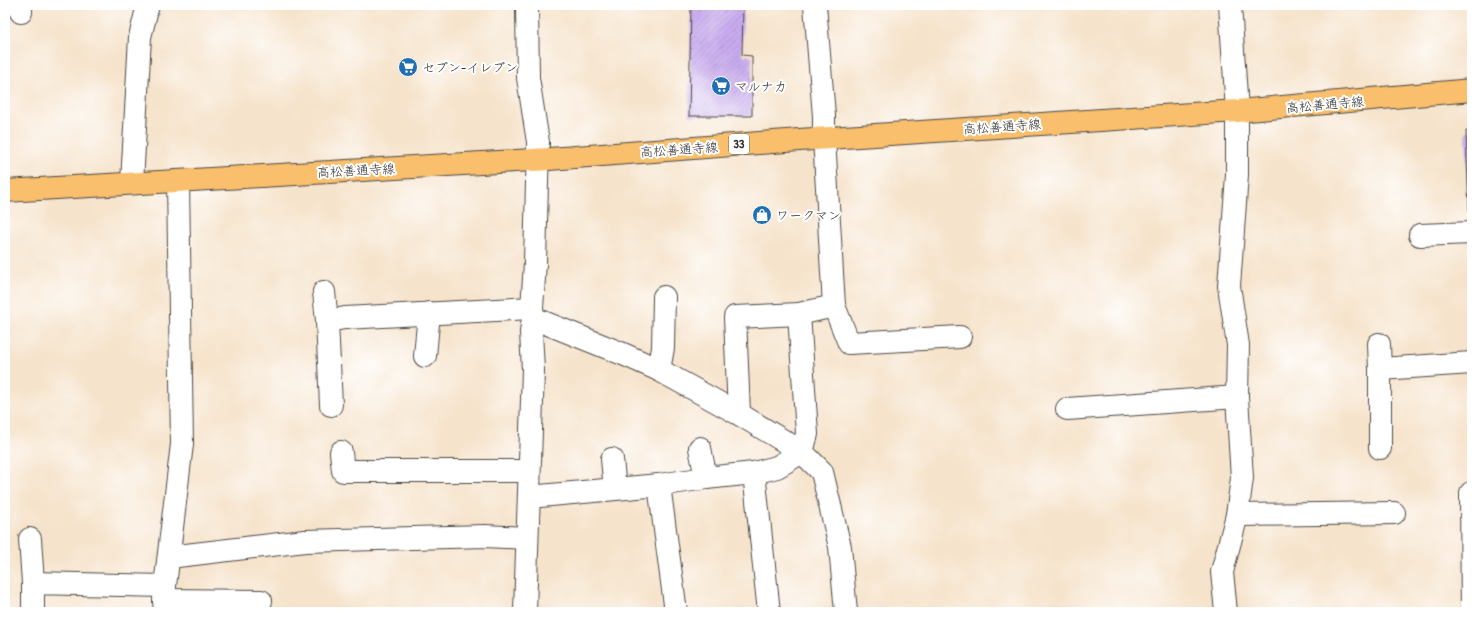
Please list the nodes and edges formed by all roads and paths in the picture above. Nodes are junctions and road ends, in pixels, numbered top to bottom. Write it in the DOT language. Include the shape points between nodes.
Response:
graph roads {
  1 [pos="148,5"];
  2 [pos="527,5"];
  3 [pos="816,5"];
  4 [pos="1230,5"];
  5 [pos="1472,90"];
  6 [pos="1237,111"];
  7 [pos="824,138"];
  8 [pos="538,160"];
  9 [pos="178,181"];
  10 [pos="132,183"];
  11 [pos="5,191"];
  12 [pos="1472,233"];
  13 [pos="1420,235"];
  14 [pos="324,292"];
  15 [pos="664,297"];
  16 [pos="834,306"];
  17 [pos="429,313"];
  18 [pos="533,313"];
  19 [pos="799,314"];
  20 [pos="327,321"];
  21 [pos="960,337"];
  22 [pos="1379,344"];
  23 [pos="425,356"];
  24 [pos="1472,363"];
  25 [pos="1380,369"];
  26 [pos="659,370"];
  27 [pos="1237,397"];
  28 [pos="331,405"];
  29 [pos="1067,409"];
  30 [pos="739,414"];
  31 [pos="700,448"];
  32 [pos="1380,448"];
  33 [pos="341,452"];
  34 [pos="802,452"];
  35 [pos="612,459"];
  36 [pos="529,470"];
  37 [pos="754,473"];
  38 [pos="706,478"];
  39 [pos="659,485"];
  40 [pos="615,489"];
  41 [pos="1471,493"];
  42 [pos="529,497"];
  43 [pos="1394,513"];
  44 [pos="1237,515"];
  45 [pos="527,538"];
  46 [pos="30,539"];
  47 [pos="169,556"];
  48 [pos="33,583"];
  49 [pos="164,599"];
  50 [pos="261,601"];
  51 [pos="33,612"];
  52 [pos="525,612"];
  53 [pos="676,612"];
  54 [pos="769,612"];
  55 [pos="846,612"];
  56 [pos="1226,612"];
  57 [pos="1472,612"];
  1 -- 10 [label="street" via="140,37"];
  2 -- 8 [label="street" via="528,78 538,142"];
  3 -- 7 [label="street"];
  4 -- 6 [label="street"];
  5 -- 6 [label="main road, 高松善通寺線 / 33"];
  6 -- 7 [label="main road, 高松善通寺線 / 33"];
  6 -- 27 [label="street" via="1237,175 1229,286 1238,345"];
  7 -- 8 [label="main road, 高松善通寺線 / 33"];
  7 -- 16 [label="street"];
  8 -- 9 [label="main road, 高松善通寺線 / 33"];
  8 -- 18 [label="street"];
  9 -- 10 [label="main road, 高松善通寺線 / 33"];
  9 -- 47 [label="street" via="182,444"];
  10 -- 11 [label="main road, 高松善通寺線 / 33"];
  12 -- 13 [label="street"];
  14 -- 20 [label="street"];
  15 -- 26 [label="street" via="663,348"];
  16 -- 19 [label="street"];
  16 -- 21 [label="street" via="849,343"];
  17 -- 18 [label="street"];
  17 -- 20 [label="street"];
  17 -- 23 [label="street"];
  18 -- 26 [label="street"];
  18 -- 36 [label="street"];
  19 -- 30 [label="street" via="735,316"];
  19 -- 34 [label="street" via="807,434"];
  20 -- 28 [label="street"];
  22 -- 25 [label="street"];
  24 -- 25 [label="street"];
  25 -- 32 [label="street"];
  26 -- 30 [label="street"];
  27 -- 29 [label="street"];
  27 -- 44 [label="street" via="1242,478"];
  30 -- 34 [label="street"];
  31 -- 38 [label="street"];
  33 -- 36 [label="street" via="343,472 420,461"];
  34 -- 37 [label="street" via="777,467"];
  34 -- 55 [label="street" via="822,472 840,547"];
  35 -- 40 [label="street"];
  36 -- 42 [label="street"];
  37 -- 38 [label="street"];
  37 -- 54 [label="street"];
  38 -- 39 [label="street"];
  39 -- 40 [label="street"];
  39 -- 53 [label="street"];
  40 -- 42 [label="street"];
  41 -- 57 [label="street"];
  42 -- 45 [label="street"];
  43 -- 44 [label="street"];
  44 -- 56 [label="street" via="1222,572"];
  45 -- 47 [label="street" via="485,536 305,541"];
  45 -- 52 [label="street"];
  46 -- 48 [label="street"];
  47 -- 49 [label="street"];
  48 -- 49 [label="street"];
  48 -- 51 [label="street"];
  49 -- 50 [label="street"];
}
